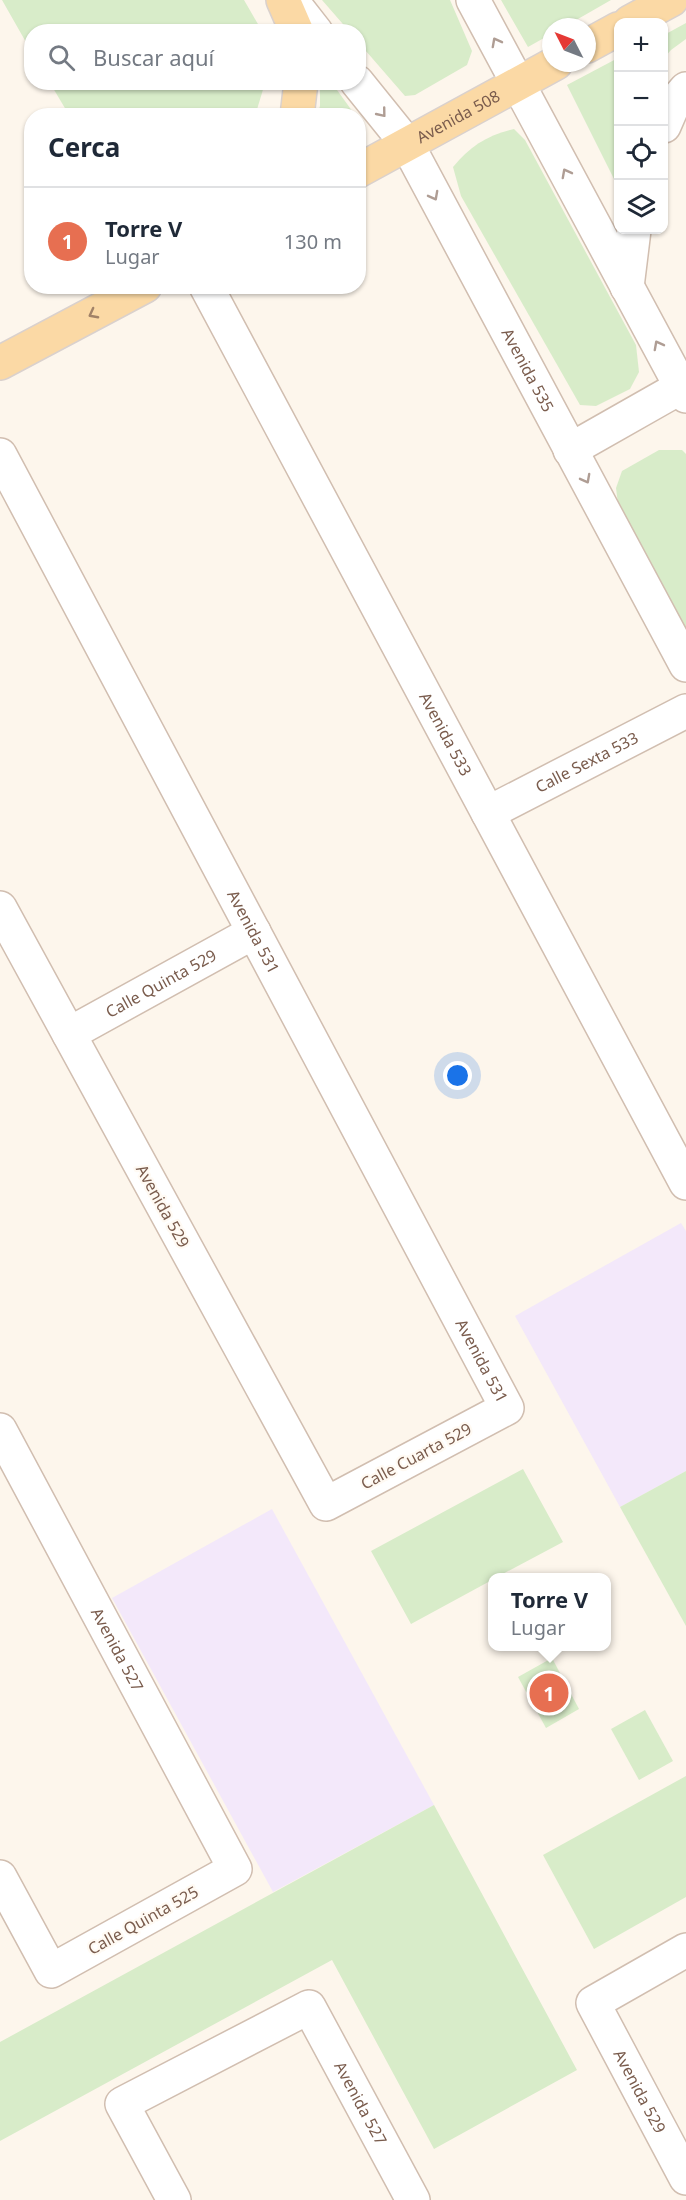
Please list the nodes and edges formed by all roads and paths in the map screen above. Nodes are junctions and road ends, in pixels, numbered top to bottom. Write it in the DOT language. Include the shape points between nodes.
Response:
graph roads {
  1 [pos="283,0"];
  2 [pos="291,0"];
  3 [pos="473,0"];
  4 [pos="671,0"];
  5 [pos="637,18"];
  6 [pos="294,24"];
  7 [pos="310,24"];
  8 [pos="614,31"];
  9 [pos="596,41"];
  10 [pos="542,71"];
  11 [pos="518,84"];
  12 [pos="686,89"];
  13 [pos="300,90"];
  14 [pos="363,90"];
  15 [pos="298,108"];
  16 [pos="668,116"];
  17 [pos="406,144"];
  18 [pos="366,166"];
  19 [pos="634,234"];
  20 [pos="627,287"];
  21 [pos="130,294"];
  22 [pos="210,294"];
  23 [pos="0,363"];
  24 [pos="684,392"];
  25 [pos="570,450"];
  26 [pos="0,455"];
  27 [pos="686,665"];
  28 [pos="686,711"];
  29 [pos="488,813"];
  30 [pos="0,908"];
  31 [pos="254,932"];
  32 [pos="69,1034"];
  33 [pos="686,1183"];
  34 [pos="507,1408"];
  35 [pos="0,1430"];
  36 [pos="326,1504"];
  37 [pos="235,1869"];
  38 [pos="0,1876"];
  39 [pos="686,1950"];
  40 [pos="686,2178"];
  41 [pos="174,2200"];
  42 [pos="413,2200"];
  1 -- 6 [label="main road"];
  2 -- 7 [label="street"];
  11 -- 3 [label="street, one-way"];
  4 -- 5 [label="main road"];
  8 -- 9 [label="main road"];
  10 -- 11 [label="main road, Avenida 508"];
  11 -- 17 [label="main road, Avenida 508"];
  20 -- 11 [label="street, one-way"];
  12 -- 16 [label="street"];
  13 -- 15 [label="main road"];
  14 -- 17 [label="street, Avenida 535, one-way"];
  17 -- 18 [label="main road, Avenida 508"];
  17 -- 25 [label="street, Avenida 535, one-way"];
  19 -- 20 [label="street"];
  24 -- 20 [label="street, one-way"];
  21 -- 23 [label="main road, one-way"];
  22 -- 29 [label="street, Avenida 533"];
  24 -- 25 [label="street"];
  25 -- 27 [label="street, Avenida 535, one-way"];
  26 -- 31 [label="street, Avenida 531"];
  28 -- 29 [label="street, Calle Sexta 533"];
  29 -- 33 [label="street, Avenida 533"];
  30 -- 32 [label="street, Avenida 529"];
  31 -- 32 [label="street, Calle Quinta 529"];
  31 -- 34 [label="street, Avenida 531"];
  32 -- 36 [label="street, Avenida 529"];
  34 -- 36 [label="street, Calle Cuarta 529"];
  35 -- 37 [label="street, Avenida 527"];
  37 -- 38 [label="street, Calle Quinta 525" via="51,1971"];
  39 -- 40 [label="street, Avenida 529" via="593,2003"];
  41 -- 42 [label="street, Avenida 527" via="122,2104 309,2007"];
}
